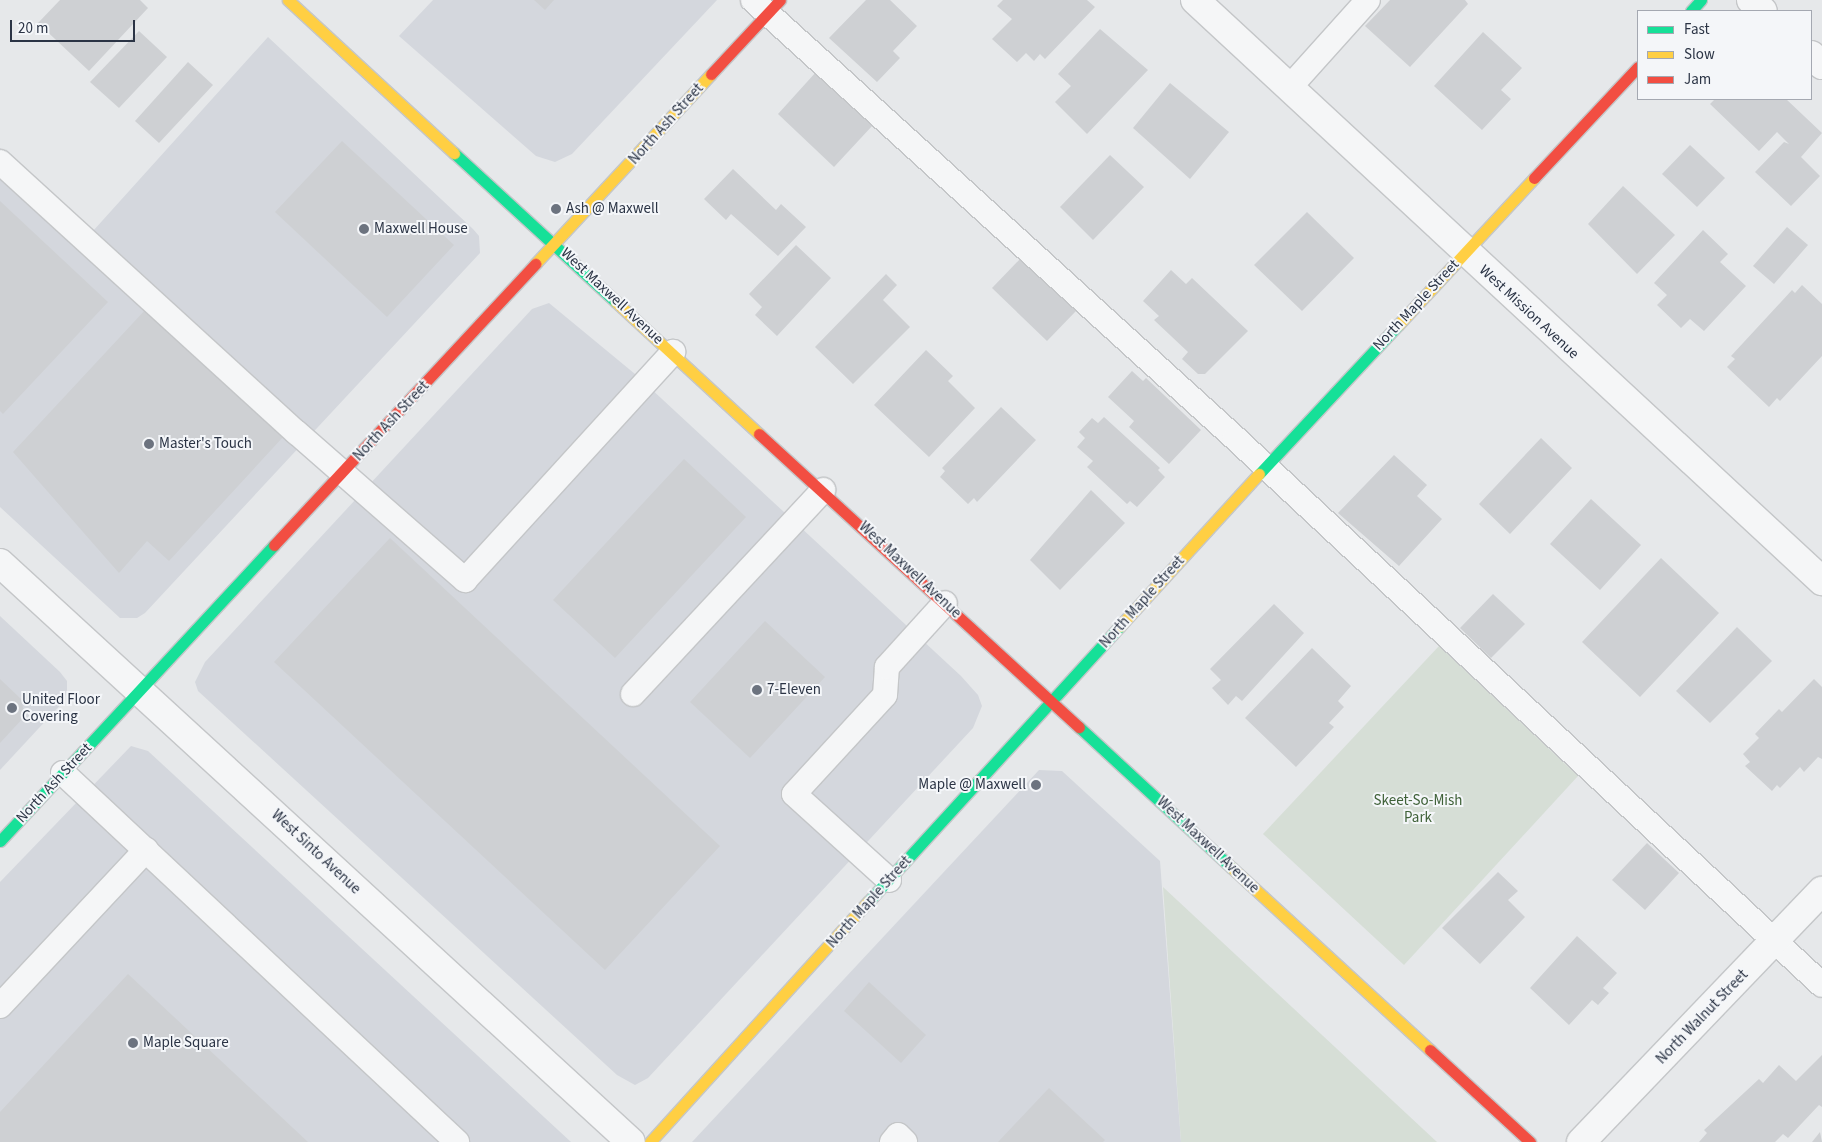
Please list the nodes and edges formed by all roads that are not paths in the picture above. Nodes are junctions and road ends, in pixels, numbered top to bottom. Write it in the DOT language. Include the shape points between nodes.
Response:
graph roads {
  1 [pos="288,0"];
  2 [pos="1195,0"];
  3 [pos="1368,0"];
  4 [pos="1701,0"];
  5 [pos="1751,0"];
  6 [pos="767,5"];
  7 [pos="1692,10"];
  8 [pos="1762,10"];
  9 [pos="1812,56"];
  10 [pos="1822,65"];
  11 [pos="1637,68"];
  12 [pos="1289,88"];
  13 [pos="0,162"];
  14 [pos="556,244"];
  15 [pos="1465,252"];
  16 [pos="674,352"];
  17 [pos="1266,467"];
  18 [pos="342,474"];
  19 [pos="823,490"];
  20 [pos="0,563"];
  21 [pos="1822,581"];
  22 [pos="945,603"];
  23 [pos="140,691"];
  24 [pos="633,694"];
  25 [pos="1052,700"];
  26 [pos="63,773"];
  27 [pos="0,841"];
  28 [pos="146,850"];
  29 [pos="889,880"];
  30 [pos="1822,891"];
  31 [pos="1774,942"];
  32 [pos="1822,985"];
  33 [pos="0,1006"];
  34 [pos="457,1142"];
  35 [pos="631,1142"];
  36 [pos="650,1142"];
  37 [pos="892,1142"];
  38 [pos="905,1142"];
  39 [pos="1530,1142"];
  40 [pos="1581,1142"];
  1 -- 14 [label="main road, West Maxwell Avenue"];
  2 -- 12 [label="street, West Mission Avenue"];
  3 -- 12 [label="lane"];
  4 -- 7 [label="main road"];
  5 -- 8 [label="street"];
  6 -- 14 [label="main road, North Ash Street"];
  6 -- 17 [label="lane"];
  9 -- 10 [label="street"];
  11 -- 15 [label="main road, North Maple Street"];
  12 -- 15 [label="street, West Mission Avenue"];
  13 -- 18 [label="lane"];
  14 -- 16 [label="main road, West Maxwell Avenue"];
  14 -- 18 [label="main road, North Ash Street"];
  15 -- 17 [label="main road, North Maple Street"];
  15 -- 21 [label="street, West Mission Avenue"];
  16 -- 18 [label="lane" via="465,580"];
  16 -- 19 [label="main road, West Maxwell Avenue"];
  17 -- 25 [label="main road, North Maple Street"];
  17 -- 31 [label="lane"];
  18 -- 23 [label="main road, North Ash Street"];
  19 -- 22 [label="main road, West Maxwell Avenue"];
  19 -- 24 [label="lane"];
  20 -- 23 [label="street, West Sinto Avenue"];
  22 -- 25 [label="main road, West Maxwell Avenue"];
  22 -- 29 [label="lane" via="887,667 886,695 794,794"];
  23 -- 26 [label="main road, North Ash Street"];
  23 -- 35 [label="street, West Sinto Avenue"];
  25 -- 29 [label="main road, North Maple Street"];
  25 -- 39 [label="main road, West Maxwell Avenue"];
  26 -- 27 [label="main road, North Ash Street"];
  26 -- 28 [label="lane"];
  28 -- 33 [label="lane"];
  28 -- 34 [label="lane"];
  29 -- 36 [label="main road, North Maple Street"];
  30 -- 31 [label="street, North Walnut Street"];
  31 -- 32 [label="lane"];
  31 -- 40 [label="street, North Walnut Street"];
  37 -- 38 [label="lane" via="898,1135"];
}
